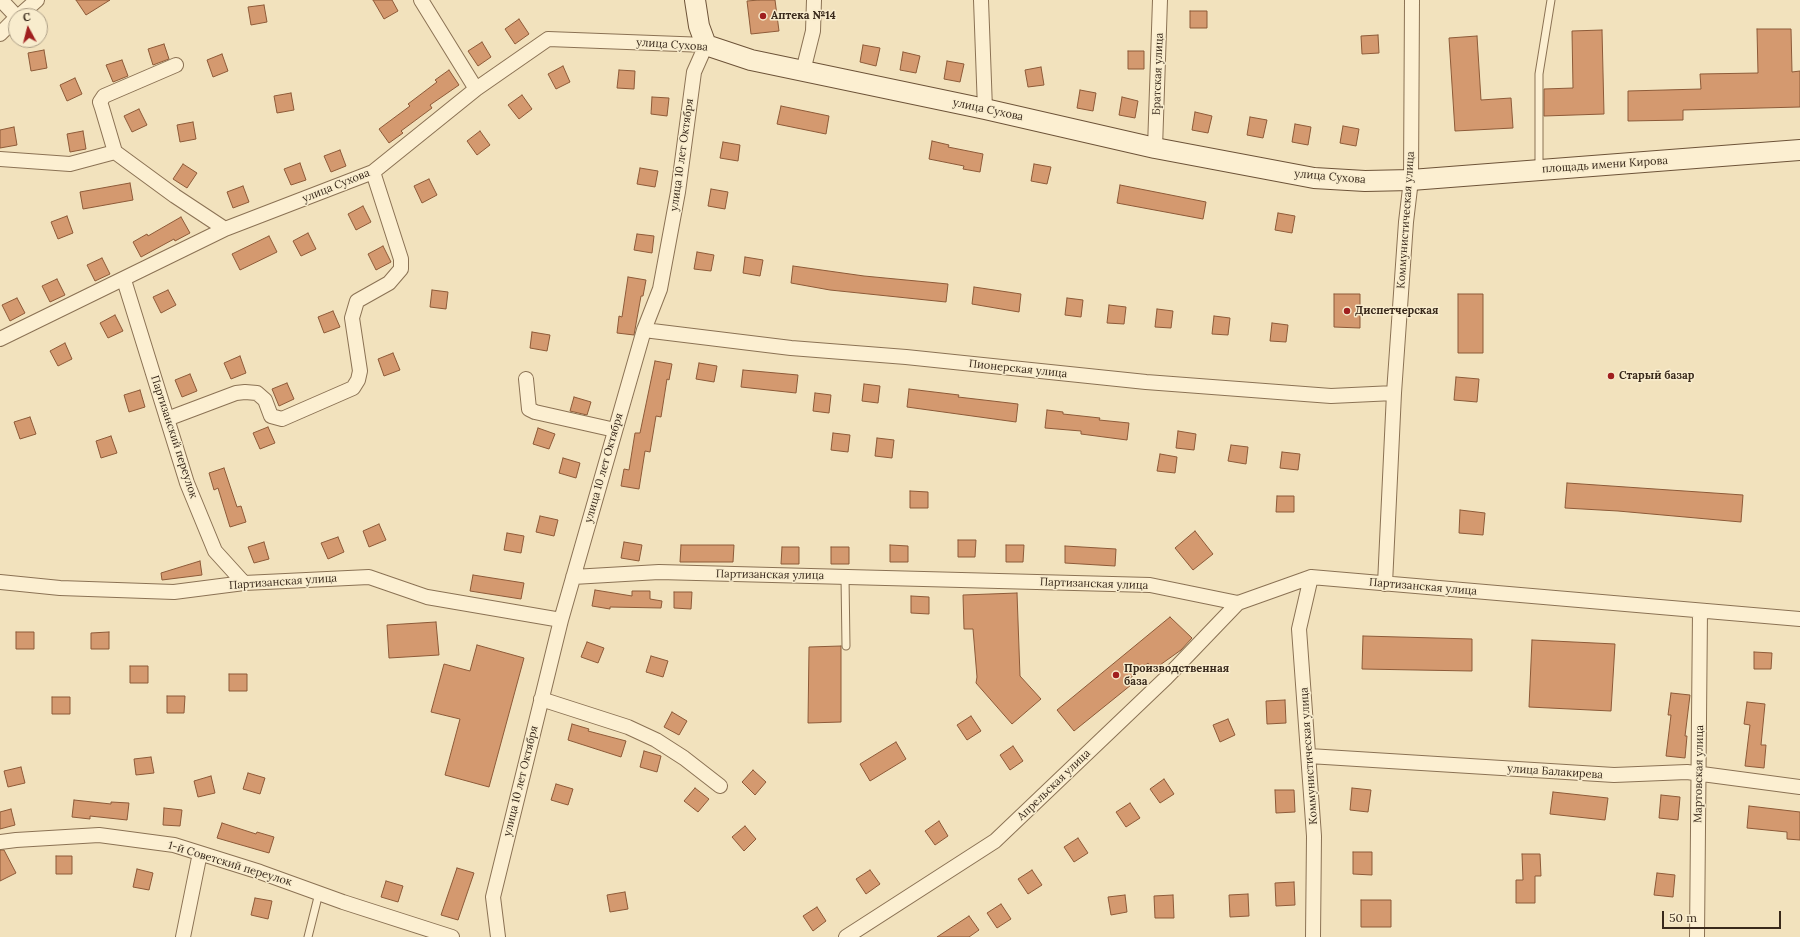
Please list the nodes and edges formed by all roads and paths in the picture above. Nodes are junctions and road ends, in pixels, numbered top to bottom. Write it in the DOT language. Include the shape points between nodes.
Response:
graph roads {
  1 [pos="1,0"];
  2 [pos="37,0"];
  3 [pos="421,0"];
  4 [pos="695,0"];
  5 [pos="814,0"];
  6 [pos="981,0"];
  7 [pos="1160,0"];
  8 [pos="1412,0"];
  9 [pos="1551,0"];
  10 [pos="9,8"];
  11 [pos="28,8"];
  12 [pos="8,26"];
  13 [pos="0,34"];
  14 [pos="706,45"];
  15 [pos="176,65"];
  16 [pos="803,71"];
  17 [pos="476,89"];
  18 [pos="985,109"];
  19 [pos="1155,148"];
  20 [pos="1800,150"];
  21 [pos="115,152"];
  22 [pos="0,159"];
  23 [pos="1539,170"];
  24 [pos="373,172"];
  25 [pos="1411,180"];
  26 [pos="224,229"];
  27 [pos="124,280"];
  28 [pos="644,330"];
  29 [pos="0,339"];
  30 [pos="526,379"];
  31 [pos="1394,393"];
  32 [pos="167,419"];
  33 [pos="615,430"];
  34 [pos="572,577"];
  35 [pos="845,577"];
  36 [pos="1311,577"];
  37 [pos="0,582"];
  38 [pos="244,583"];
  39 [pos="1385,584"];
  40 [pos="1238,603"];
  41 [pos="1700,611"];
  42 [pos="1800,619"];
  43 [pos="561,620"];
  44 [pos="846,646"];
  45 [pos="542,699"];
  46 [pos="1309,756"];
  47 [pos="1699,773"];
  48 [pos="720,786"];
  49 [pos="1800,787"];
  50 [pos="0,842"];
  51 [pos="200,853"];
  52 [pos="319,893"];
  53 [pos="183,937"];
  54 [pos="308,937"];
  55 [pos="452,937"];
  56 [pos="498,937"];
  57 [pos="846,937"];
  58 [pos="1314,937"];
  59 [pos="1697,937"];
  1 -- 10 [label="street"];
  2 -- 11 [label="street"];
  3 -- 17 [label="street"];
  4 -- 14 [label="street" via="699,26"];
  5 -- 16 [label="street" via="813,31"];
  6 -- 18 [label="street"];
  7 -- 19 [label="street, Братская улица"];
  8 -- 25 [label="street, Коммунистическая улица"];
  9 -- 23 [label="lane" via="1540,74"];
  12 -- 13 [label="street"];
  14 -- 16 [label="street, улица Сухова" via="751,60"];
  14 -- 17 [label="street, улица Сухова" via="548,39"];
  14 -- 28 [label="street, улица 10 лет Октября" via="694,72 678,192 660,289"];
  15 -- 21 [label="street" via="104,96 100,102"];
  16 -- 18 [label="street, улица Сухова"];
  17 -- 24 [label="street, улица Сухова"];
  18 -- 19 [label="street, улица Сухова"];
  19 -- 25 [label="street, улица Сухова" via="1314,178"];
  20 -- 23 [label="street, площадь имени Кирова"];
  21 -- 22 [label="street" via="70,164"];
  21 -- 26 [label="street"];
  23 -- 25 [label="street, площадь имени Кирова"];
  24 -- 26 [label="street, улица Сухова"];
  24 -- 32 [label="street" via="402,269 389,284 357,301 352,318 360,371 353,388 282,419 271,416 265,400 257,393 245,392"];
  25 -- 31 [label="street, Коммунистическая улица"];
  26 -- 27 [label="street, улица Сухова"];
  27 -- 29 [label="street, улица Сухова"];
  27 -- 32 [label="street, Партизанский переулок"];
  28 -- 31 [label="street, Пионерская улица" via="791,348 906,357 1146,382 1332,396"];
  28 -- 33 [label="street, улица 10 лет Октября"];
  30 -- 33 [label="street" via="529,409"];
  31 -- 39 [label="street, Коммунистическая улица"];
  32 -- 38 [label="street, Партизанский переулок" via="187,483 215,551"];
  33 -- 34 [label="street, улица 10 лет Октября"];
  34 -- 35 [label="street, Партизанская улица" via="659,572"];
  34 -- 43 [label="street, улица 10 лет Октября"];
  35 -- 40 [label="street, Партизанская улица" via="1150,584"];
  35 -- 44 [label="lane"];
  36 -- 39 [label="street, Партизанская улица"];
  36 -- 40 [label="street, Партизанская улица"];
  36 -- 46 [label="street, Коммунистическая улица" via="1300,629"];
  37 -- 38 [label="street, Партизанская улица" via="60,588 174,592"];
  38 -- 43 [label="street, Партизанская улица" via="369,577 427,597"];
  39 -- 41 [label="street, Партизанская улица"];
  40 -- 57 [label="street, Апрельская улица" via="1166,678 995,841"];
  41 -- 42 [label="street, Партизанская улица"];
  41 -- 47 [label="street, Мартовская улица"];
  43 -- 45 [label="street, улица 10 лет Октября"];
  45 -- 48 [label="street" via="628,727 656,740"];
  45 -- 56 [label="street, улица 10 лет Октября" via="493,897"];
  46 -- 47 [label="street, улица Балакирева" via="1614,775"];
  46 -- 58 [label="street, Коммунистическая улица" via="1314,836"];
  47 -- 49 [label="street, улица Балакирева"];
  47 -- 59 [label="street, Мартовская улица"];
  50 -- 51 [label="street, 1-й Советский переулок" via="99,834 174,845"];
  51 -- 52 [label="street, 1-й Советский переулок"];
  51 -- 53 [label="street"];
  52 -- 54 [label="lane"];
  52 -- 55 [label="street, 1-й Советский переулок"];
}
